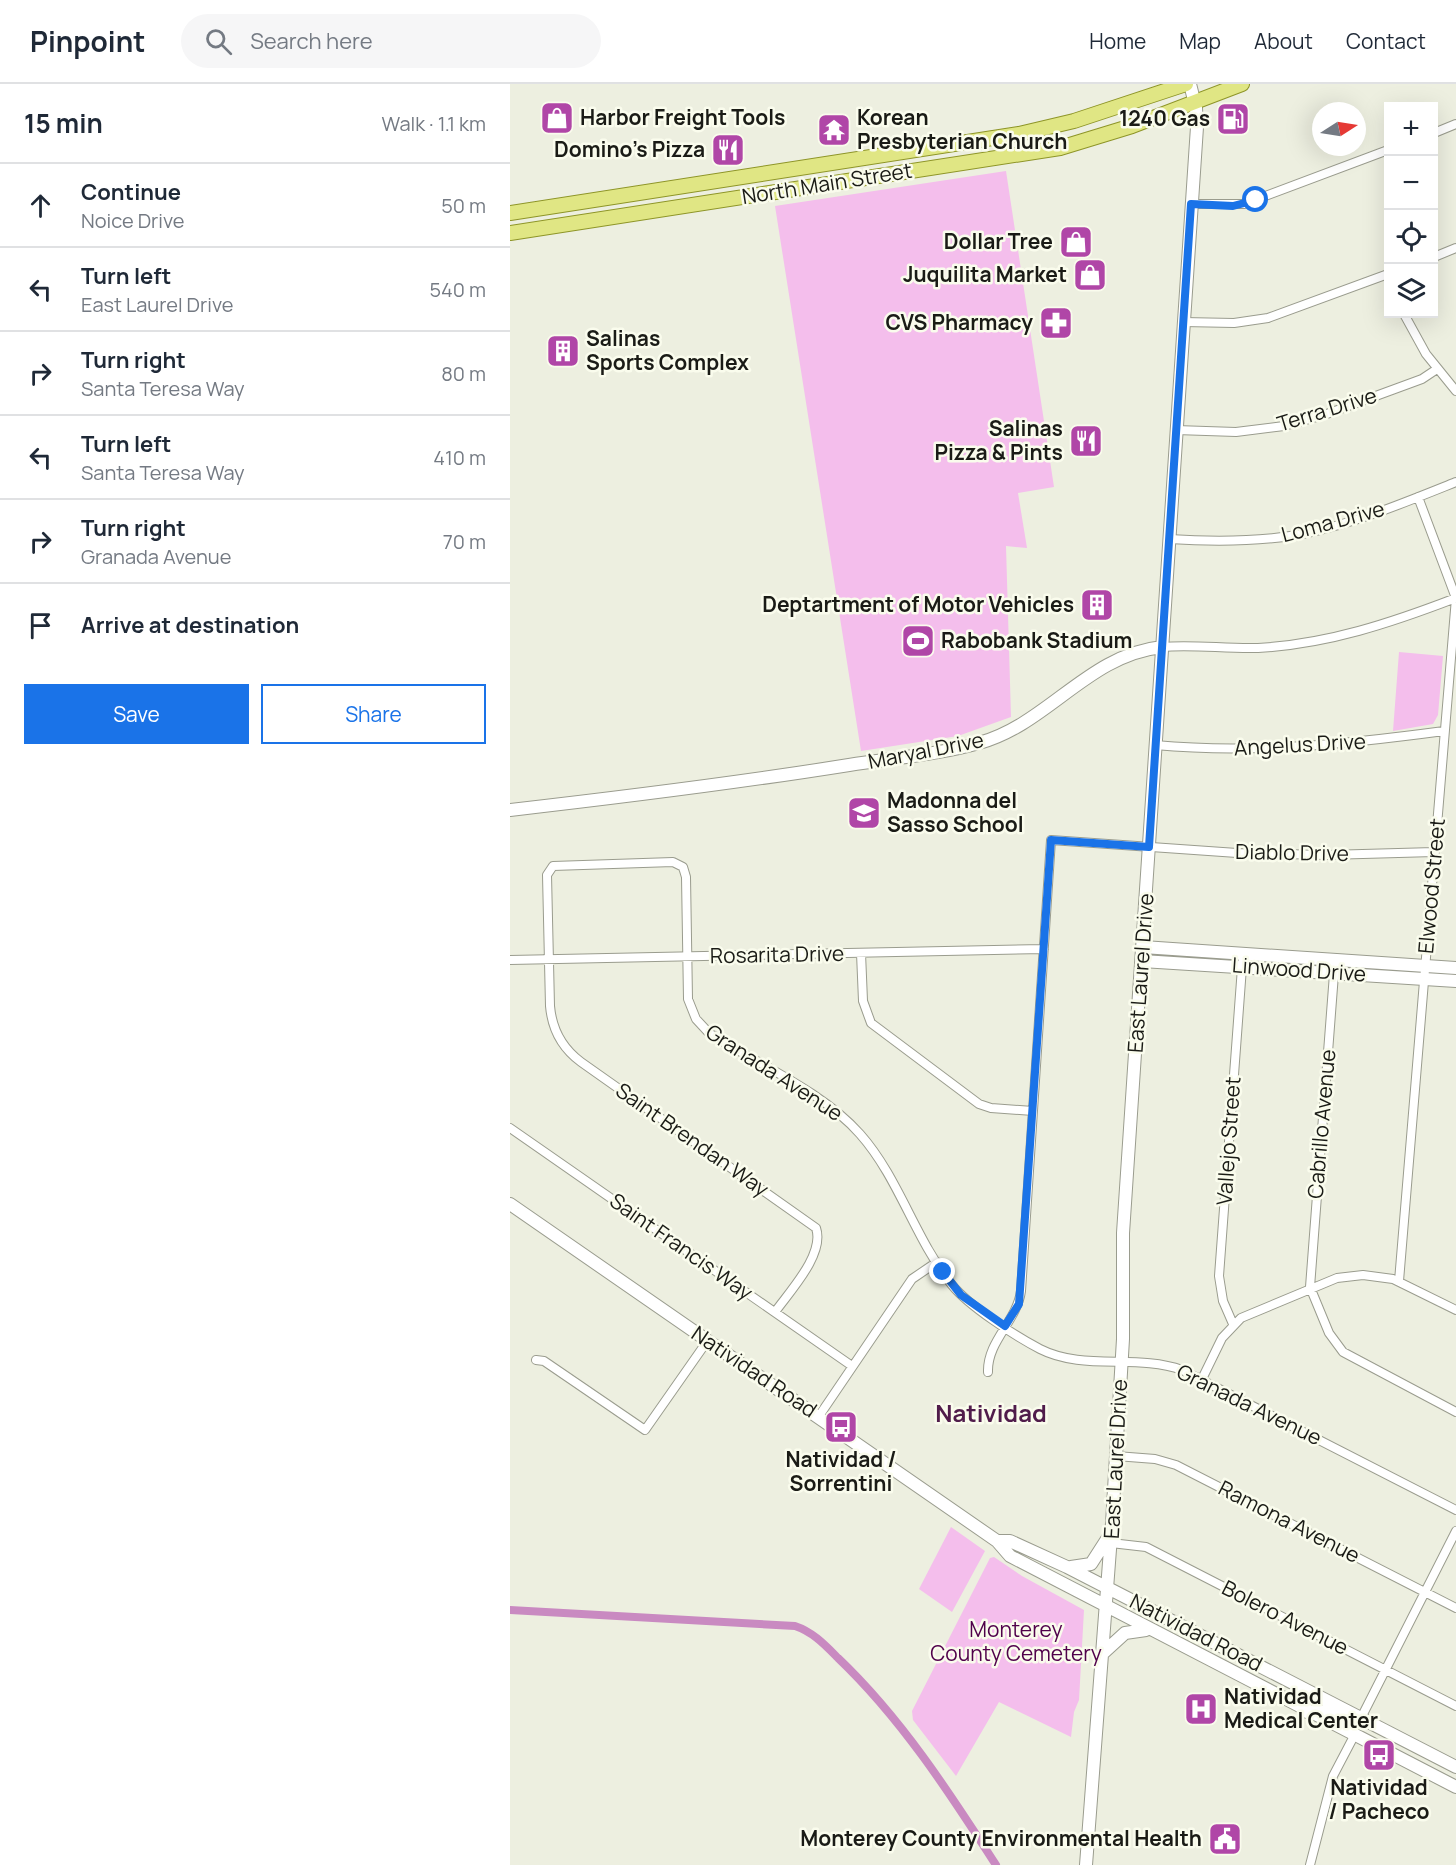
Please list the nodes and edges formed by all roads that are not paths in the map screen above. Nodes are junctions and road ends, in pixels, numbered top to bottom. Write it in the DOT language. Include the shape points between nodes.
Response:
graph roads {
  1 [pos="1188,84"];
  2 [pos="1242,84"];
  3 [pos="1195,102"];
  4 [pos="1456,124"];
  5 [pos="1438,131"];
  6 [pos="1384,152"];
  7 [pos="1191,204"];
  8 [pos="510,213"];
  9 [pos="510,233"];
  10 [pos="1456,248"];
  11 [pos="1438,255"];
  12 [pos="1384,276"];
  13 [pos="1406,318"];
  14 [pos="1183,322"];
  15 [pos="1437,369"];
  16 [pos="1456,391"];
  17 [pos="1176,430"];
  18 [pos="1456,482"];
  19 [pos="1418,497"];
  20 [pos="1169,539"];
  21 [pos="1456,598"];
  22 [pos="1162,647"];
  23 [pos="1444,731"];
  24 [pos="1155,746"];
  25 [pos="510,810"];
  26 [pos="1149,847"];
  27 [pos="1434,852"];
  28 [pos="1143,947"];
  29 [pos="1044,949"];
  30 [pos="861,953"];
  31 [pos="687,956"];
  32 [pos="549,959"];
  33 [pos="510,960"];
  34 [pos="1142,961"];
  35 [pos="1243,961"];
  36 [pos="1334,967"];
  37 [pos="1456,968"];
  38 [pos="1425,973"];
  39 [pos="1456,981"];
  40 [pos="1033,1111"];
  41 [pos="510,1128"];
  42 [pos="510,1204"];
  43 [pos="937,1262"];
  44 [pos="1399,1281"];
  45 [pos="1310,1287"];
  46 [pos="1456,1310"];
  47 [pos="775,1312"];
  48 [pos="1233,1324"];
  49 [pos="1005,1326"];
  50 [pos="708,1340"];
  51 [pos="536,1360"];
  52 [pos="1122,1361"];
  53 [pos="852,1366"];
  54 [pos="988,1372"];
  55 [pos="1202,1379"];
  56 [pos="1456,1412"];
  57 [pos="819,1416"];
  58 [pos="1116,1456"];
  59 [pos="1456,1510"];
  60 [pos="1112,1530"];
  61 [pos="1456,1531"];
  62 [pos="997,1541"];
  63 [pos="1111,1543"];
  64 [pos="1067,1567"];
  65 [pos="1108,1588"];
  66 [pos="1425,1592"];
  67 [pos="1106,1606"];
  68 [pos="1456,1608"];
  69 [pos="1150,1630"];
  70 [pos="1102,1654"];
  71 [pos="1385,1669"];
  72 [pos="1456,1706"];
  73 [pos="1307,1712"];
  74 [pos="1361,1718"];
  75 [pos="1354,1736"];
  76 [pos="1456,1767"];
  77 [pos="1456,1787"];
  78 [pos="1087,1865"];
  79 [pos="1310,1865"];
  1 -- 3 [label="main road, East Laurel Drive"];
  1 -- 8 [label="main road, North Main Street" via="1074,121 1019,134"];
  2 -- 3 [label="main road, North Main Street"];
  3 -- 7 [label="main road, East Laurel Drive"];
  3 -- 9 [label="main road, North Main Street" via="1060,148"];
  4 -- 5 [label="street"];
  6 -- 7 [label="street" via="1244,204"];
  7 -- 14 [label="main road, East Laurel Drive"];
  10 -- 11 [label="street"];
  12 -- 14 [label="street" via="1268,318 1234,323"];
  13 -- 15 [label="street"];
  14 -- 17 [label="main road, East Laurel Drive"];
  15 -- 16 [label="street"];
  15 -- 17 [label="street, Terra Drive" via="1422,379 1294,424 1236,432"];
  17 -- 20 [label="main road, East Laurel Drive"];
  18 -- 19 [label="street, Loma Drive"];
  19 -- 20 [label="street, Loma Drive" via="1340,525 1289,536 1235,541"];
  19 -- 21 [label="street, Elwood Street"];
  20 -- 22 [label="main road, East Laurel Drive"];
  21 -- 22 [label="street, Maryal Drive" via="1388,624 1306,643 1250,648"];
  21 -- 23 [label="street, Elwood Street"];
  22 -- 24 [label="main road, East Laurel Drive"];
  22 -- 25 [label="main road, Maryal Drive" via="1135,651 1107,663 1022,724 980,743 733,783"];
  23 -- 24 [label="street, Angelus Drive" via="1296,748"];
  23 -- 27 [label="street, Elwood Street"];
  24 -- 26 [label="main road, East Laurel Drive"];
  26 -- 27 [label="street, Diablo Drive" via="1328,855"];
  26 -- 28 [label="main road, East Laurel Drive"];
  26 -- 29 [label="street, Diablo Drive" via="1051,840"];
  27 -- 38 [label="street, Elwood Street"];
  28 -- 34 [label="main road, East Laurel Drive"];
  28 -- 35 [label="main road, Linwood Drive"];
  29 -- 30 [label="street, Rosarita Drive"];
  29 -- 40 [label="street"];
  30 -- 31 [label="street, Rosarita Drive"];
  30 -- 40 [label="street" via="864,1005 874,1026 978,1104"];
  31 -- 32 [label="street, Rosarita Drive"];
  31 -- 32 [label="street, Granada Avenue" via="686,877 681,866 673,862 560,864 553,866 548,875"];
  31 -- 43 [label="street, Granada Avenue" via="688,999 699,1023 823,1102 856,1129 879,1159"];
  32 -- 33 [label="street, Rosarita Drive"];
  32 -- 47 [label="street, Saint Brendan Way" via="552,1020 573,1056 816,1228 816,1253"];
  34 -- 35 [label="main road, Linwood Drive"];
  34 -- 52 [label="main road, East Laurel Drive" via="1123,1233"];
  35 -- 36 [label="main road, Linwood Drive"];
  35 -- 48 [label="street, Vallejo Street" via="1219,1276 1223,1301"];
  36 -- 38 [label="main road, Linwood Drive"];
  36 -- 45 [label="street, Cabrillo Avenue"];
  37 -- 38 [label="main road, Linwood Drive"];
  38 -- 39 [label="main road, Linwood Drive"];
  38 -- 44 [label="street, Elwood Street"];
  40 -- 49 [label="street" via="1021,1291 1019,1304"];
  41 -- 47 [label="street, Saint Francis Way"];
  42 -- 50 [label="main road, Natividad Road"];
  43 -- 49 [label="street, Granada Avenue" via="961,1295"];
  43 -- 53 [label="street" via="912,1280"];
  44 -- 45 [label="street" via="1358,1275"];
  44 -- 46 [label="street"];
  45 -- 48 [label="street" via="1248,1313"];
  45 -- 56 [label="street" via="1329,1334 1343,1352"];
  47 -- 53 [label="street, Saint Francis Way"];
  48 -- 55 [label="street"];
  49 -- 52 [label="street, Granada Avenue" via="1050,1353"];
  49 -- 54 [label="street" via="988,1357"];
  50 -- 51 [label="street" via="645,1430 544,1361"];
  50 -- 57 [label="main road, Natividad Road"];
  52 -- 55 [label="street, Granada Avenue" via="1169,1366"];
  52 -- 58 [label="main road, East Laurel Drive"];
  53 -- 57 [label="street"];
  55 -- 59 [label="street, Granada Avenue"];
  57 -- 62 [label="main road, Natividad Road"];
  58 -- 60 [label="main road, East Laurel Drive"];
  58 -- 66 [label="street, Ramona Avenue" via="1176,1464"];
  60 -- 63 [label="main road, East Laurel Drive"];
  60 -- 64 [label="main road" via="1091,1564"];
  61 -- 66 [label="street"];
  62 -- 64 [label="main road, Natividad Road" via="1010,1541"];
  62 -- 67 [label="main road, Natividad Road" via="1018,1561"];
  63 -- 65 [label="main road, East Laurel Drive"];
  63 -- 71 [label="street, Bolero Avenue" via="1146,1547"];
  64 -- 65 [label="main road, Natividad Road"];
  65 -- 67 [label="main road, East Laurel Drive"];
  65 -- 74 [label="main road, Natividad Road"];
  66 -- 68 [label="street, Ramona Avenue"];
  66 -- 71 [label="street"];
  67 -- 69 [label="main road, Natividad Road"];
  67 -- 70 [label="main road, East Laurel Drive"];
  69 -- 70 [label="main road" via="1125,1633"];
  69 -- 73 [label="main road, Natividad Road"];
  70 -- 78 [label="main road, East Laurel Drive"];
  71 -- 72 [label="street, Bolero Avenue"];
  71 -- 74 [label="street"];
  73 -- 74 [label="main road" via="1325,1711 1352,1724"];
  73 -- 75 [label="main road, Natividad Road"];
  74 -- 76 [label="main road, Natividad Road"];
  75 -- 77 [label="main road, Natividad Road"];
  75 -- 79 [label="street" via="1333,1776"];
}
